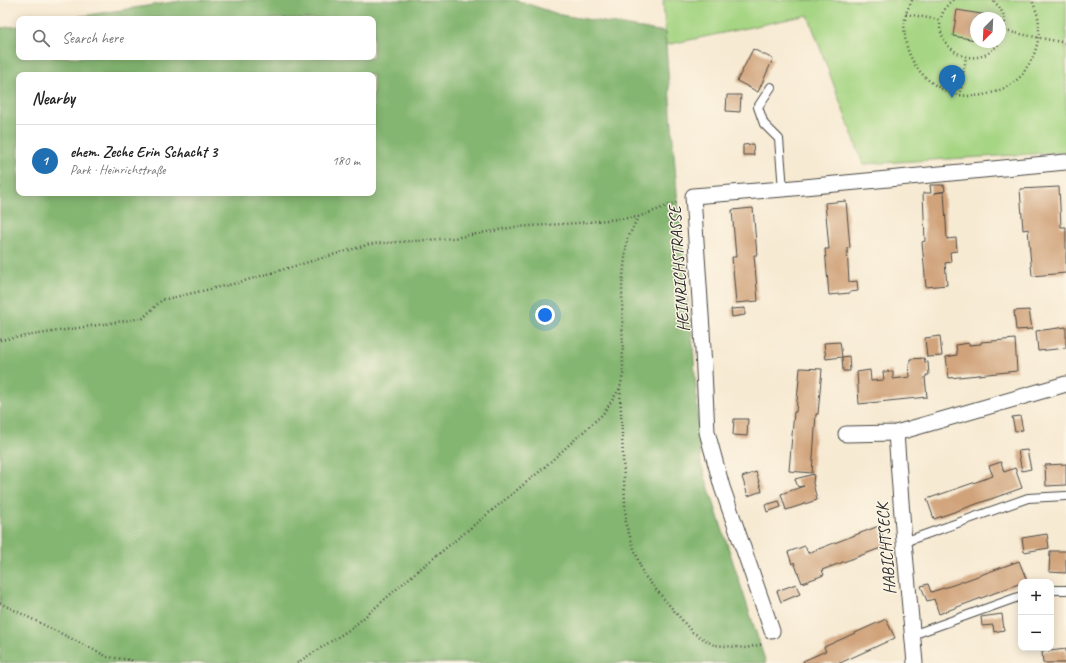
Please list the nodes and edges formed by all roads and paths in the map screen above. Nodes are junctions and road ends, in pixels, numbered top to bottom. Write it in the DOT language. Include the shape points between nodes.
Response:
graph roads {
  1 [pos="912,0"];
  2 [pos="952,0"];
  3 [pos="992,0"];
  4 [pos="1032,0"];
  5 [pos="1002,12"];
  6 [pos="906,14"];
  7 [pos="940,20"];
  8 [pos="1006,32"];
  9 [pos="1039,38"];
  10 [pos="1066,43"];
  11 [pos="996,48"];
  12 [pos="966,57"];
  13 [pos="771,87"];
  14 [pos="960,96"];
  15 [pos="1066,162"];
  16 [pos="783,189"];
  17 [pos="693,196"];
  18 [pos="638,217"];
  19 [pos="0,340"];
  20 [pos="1066,384"];
  21 [pos="620,388"];
  22 [pos="896,433"];
  23 [pos="846,434"];
  24 [pos="1066,496"];
  25 [pos="904,542"];
  26 [pos="1054,590"];
  27 [pos="1066,590"];
  28 [pos="1018,597"];
  29 [pos="0,603"];
  30 [pos="912,635"];
  31 [pos="770,637"];
  32 [pos="134,663"];
  33 [pos="297,663"];
  34 [pos="915,663"];
  1 -- 6 [label="path"];
  2 -- 7 [label="path"];
  3 -- 5 [label="path"];
  4 -- 9 [label="path" via="1038,17"];
  6 -- 7 [label="path"];
  6 -- 14 [label="path" via="904,32 915,66 928,80 943,90"];
  7 -- 12 [label="path" via="940,30 949,48"];
  8 -- 9 [label="path"];
  9 -- 10 [label="path"];
  9 -- 14 [label="path" via="1032,59 1020,77 1002,90 982,96"];
  11 -- 12 [label="path" via="986,55"];
  12 -- 14 [label="path"];
  13 -- 16 [label="lane" via="758,108 764,124 779,139"];
  15 -- 16 [label="street, HEINRICHSTRASSE"];
  16 -- 17 [label="street, HEINRICHSTRASSE"];
  17 -- 18 [label="path"];
  17 -- 31 [label="street, HEINRICHSTRASSE" via="707,432"];
  18 -- 19 [label="path" via="515,227 454,238 370,244 237,283 162,300 143,318"];
  18 -- 21 [label="path" via="627,240 622,285 623,374"];
  20 -- 22 [label="street"];
  21 -- 31 [label="path" via="626,525 643,574 692,632 714,645 746,648"];
  21 -- 33 [label="path" via="603,414 539,472 352,628"];
  22 -- 23 [label="street"];
  22 -- 25 [label="street, HABICHTSECK"];
  24 -- 25 [label="lane" via="1028,498"];
  25 -- 30 [label="street, HABICHTSECK"];
  26 -- 27 [label="lane"];
  28 -- 30 [label="lane"];
  29 -- 32 [label="path" via="108,657 131,660"];
  30 -- 34 [label="street, HABICHTSECK"];
}
